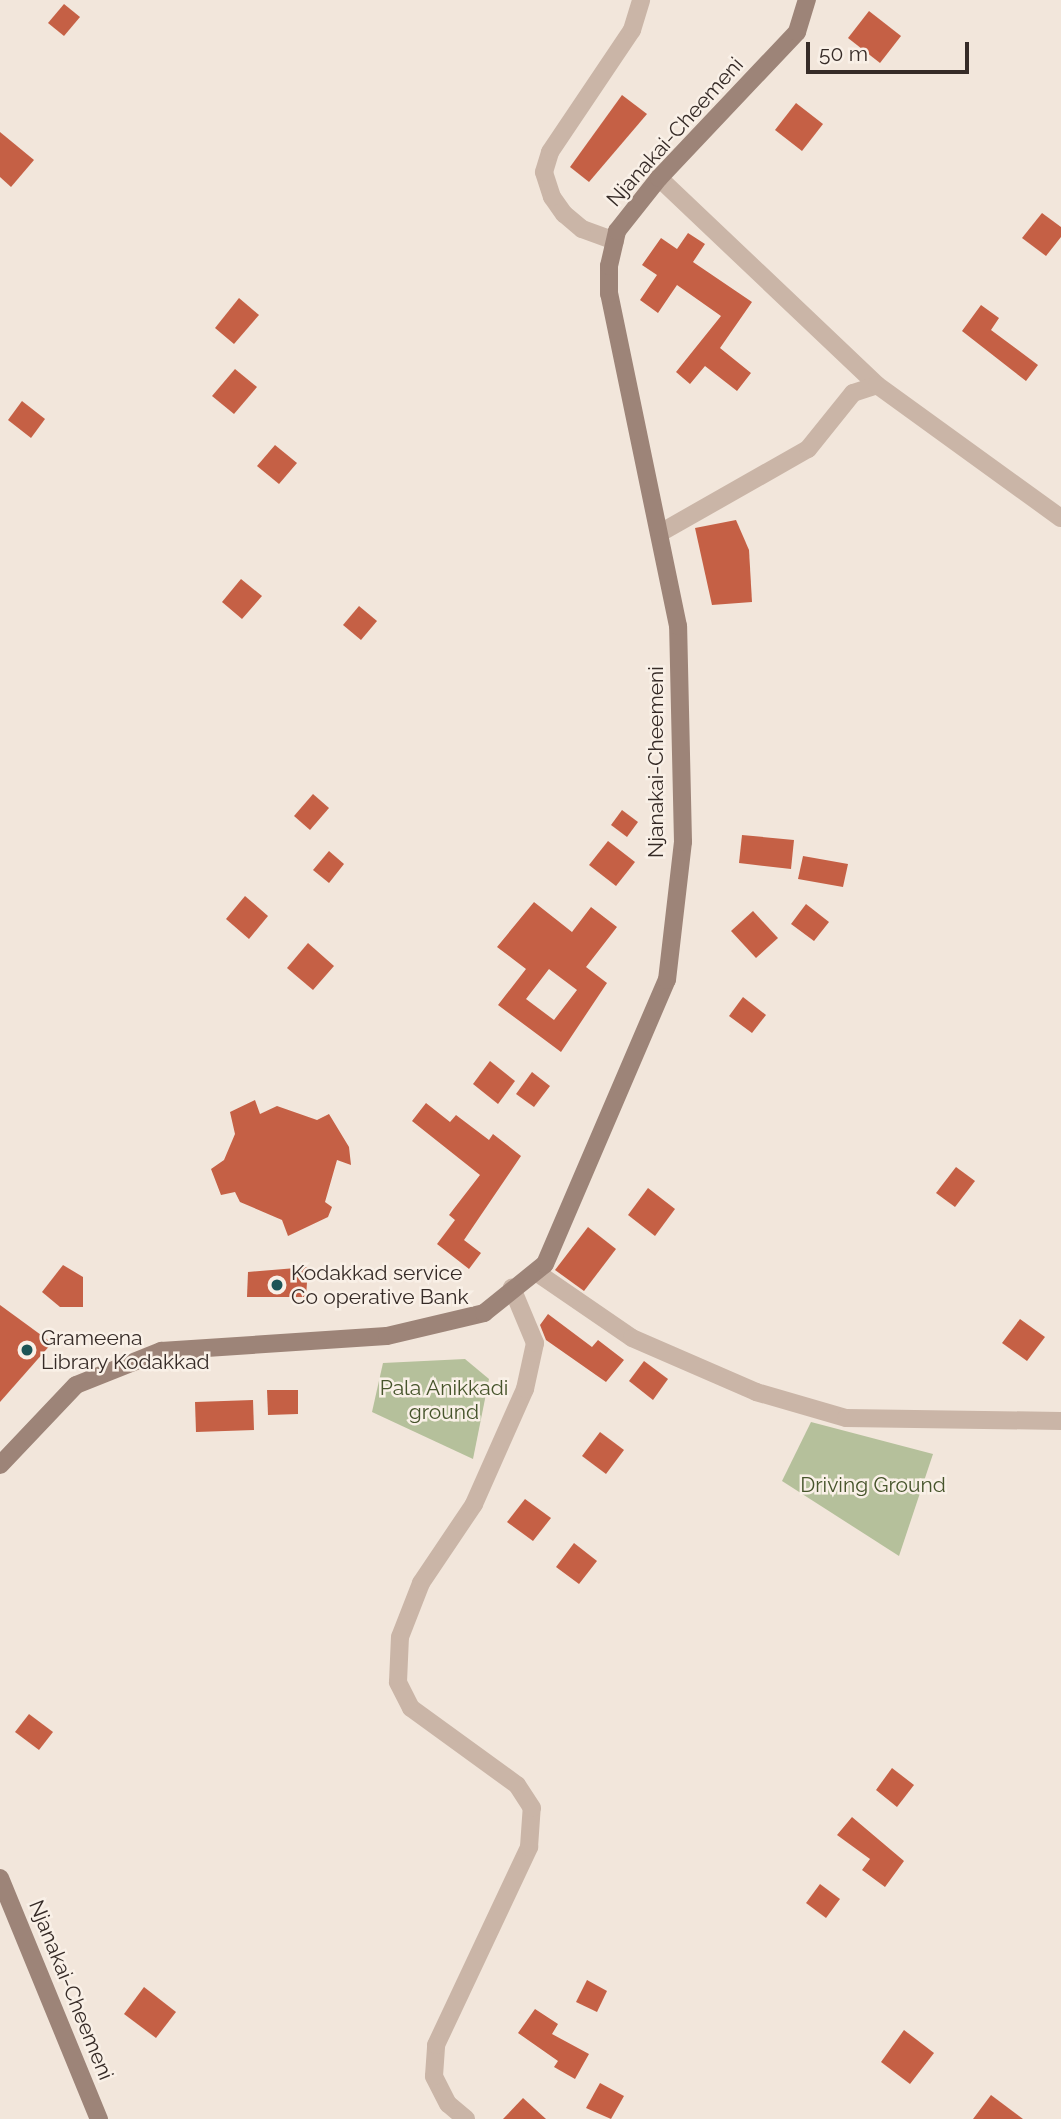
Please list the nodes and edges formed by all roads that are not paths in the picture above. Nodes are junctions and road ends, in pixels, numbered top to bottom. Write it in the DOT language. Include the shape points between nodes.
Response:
graph roads {
  1 [pos="641,0"];
  2 [pos="807,0"];
  3 [pos="659,177"];
  4 [pos="615,241"];
  5 [pos="877,385"];
  6 [pos="1061,518"];
  7 [pos="660,533"];
  8 [pos="536,1272"];
  9 [pos="512,1288"];
  10 [pos="1061,1421"];
  11 [pos="0,1465"];
  12 [pos="0,1878"];
  13 [pos="99,2119"];
  14 [pos="466,2119"];
  1 -- 4 [label="street" via="632,30 550,152 544,172 552,197 564,214 582,229"];
  2 -- 3 [label="main road, Njanakai-Cheemeni" via="797,32"];
  3 -- 4 [label="main road, Njanakai-Cheemeni" via="617,231"];
  3 -- 5 [label="street"];
  4 -- 7 [label="main road, Njanakai-Cheemeni" via="609,294"];
  5 -- 6 [label="street"];
  5 -- 7 [label="street" via="853,393 808,449"];
  7 -- 8 [label="main road, Njanakai-Cheemeni" via="678,626 683,842 667,980 545,1264"];
  8 -- 9 [label="main road, Njanakai-Cheemeni"];
  8 -- 10 [label="street" via="632,1338 756,1392 846,1418"];
  9 -- 11 [label="main road, Njanakai-Cheemeni" via="484,1313 387,1336 161,1351 76,1385"];
  9 -- 14 [label="street" via="535,1343 525,1390 474,1504 421,1583 400,1637 398,1682 411,1708 517,1785 532,1808 529,1847 436,2045 434,2076 448,2104"];
  12 -- 13 [label="main road, Njanakai-Cheemeni"];
}
